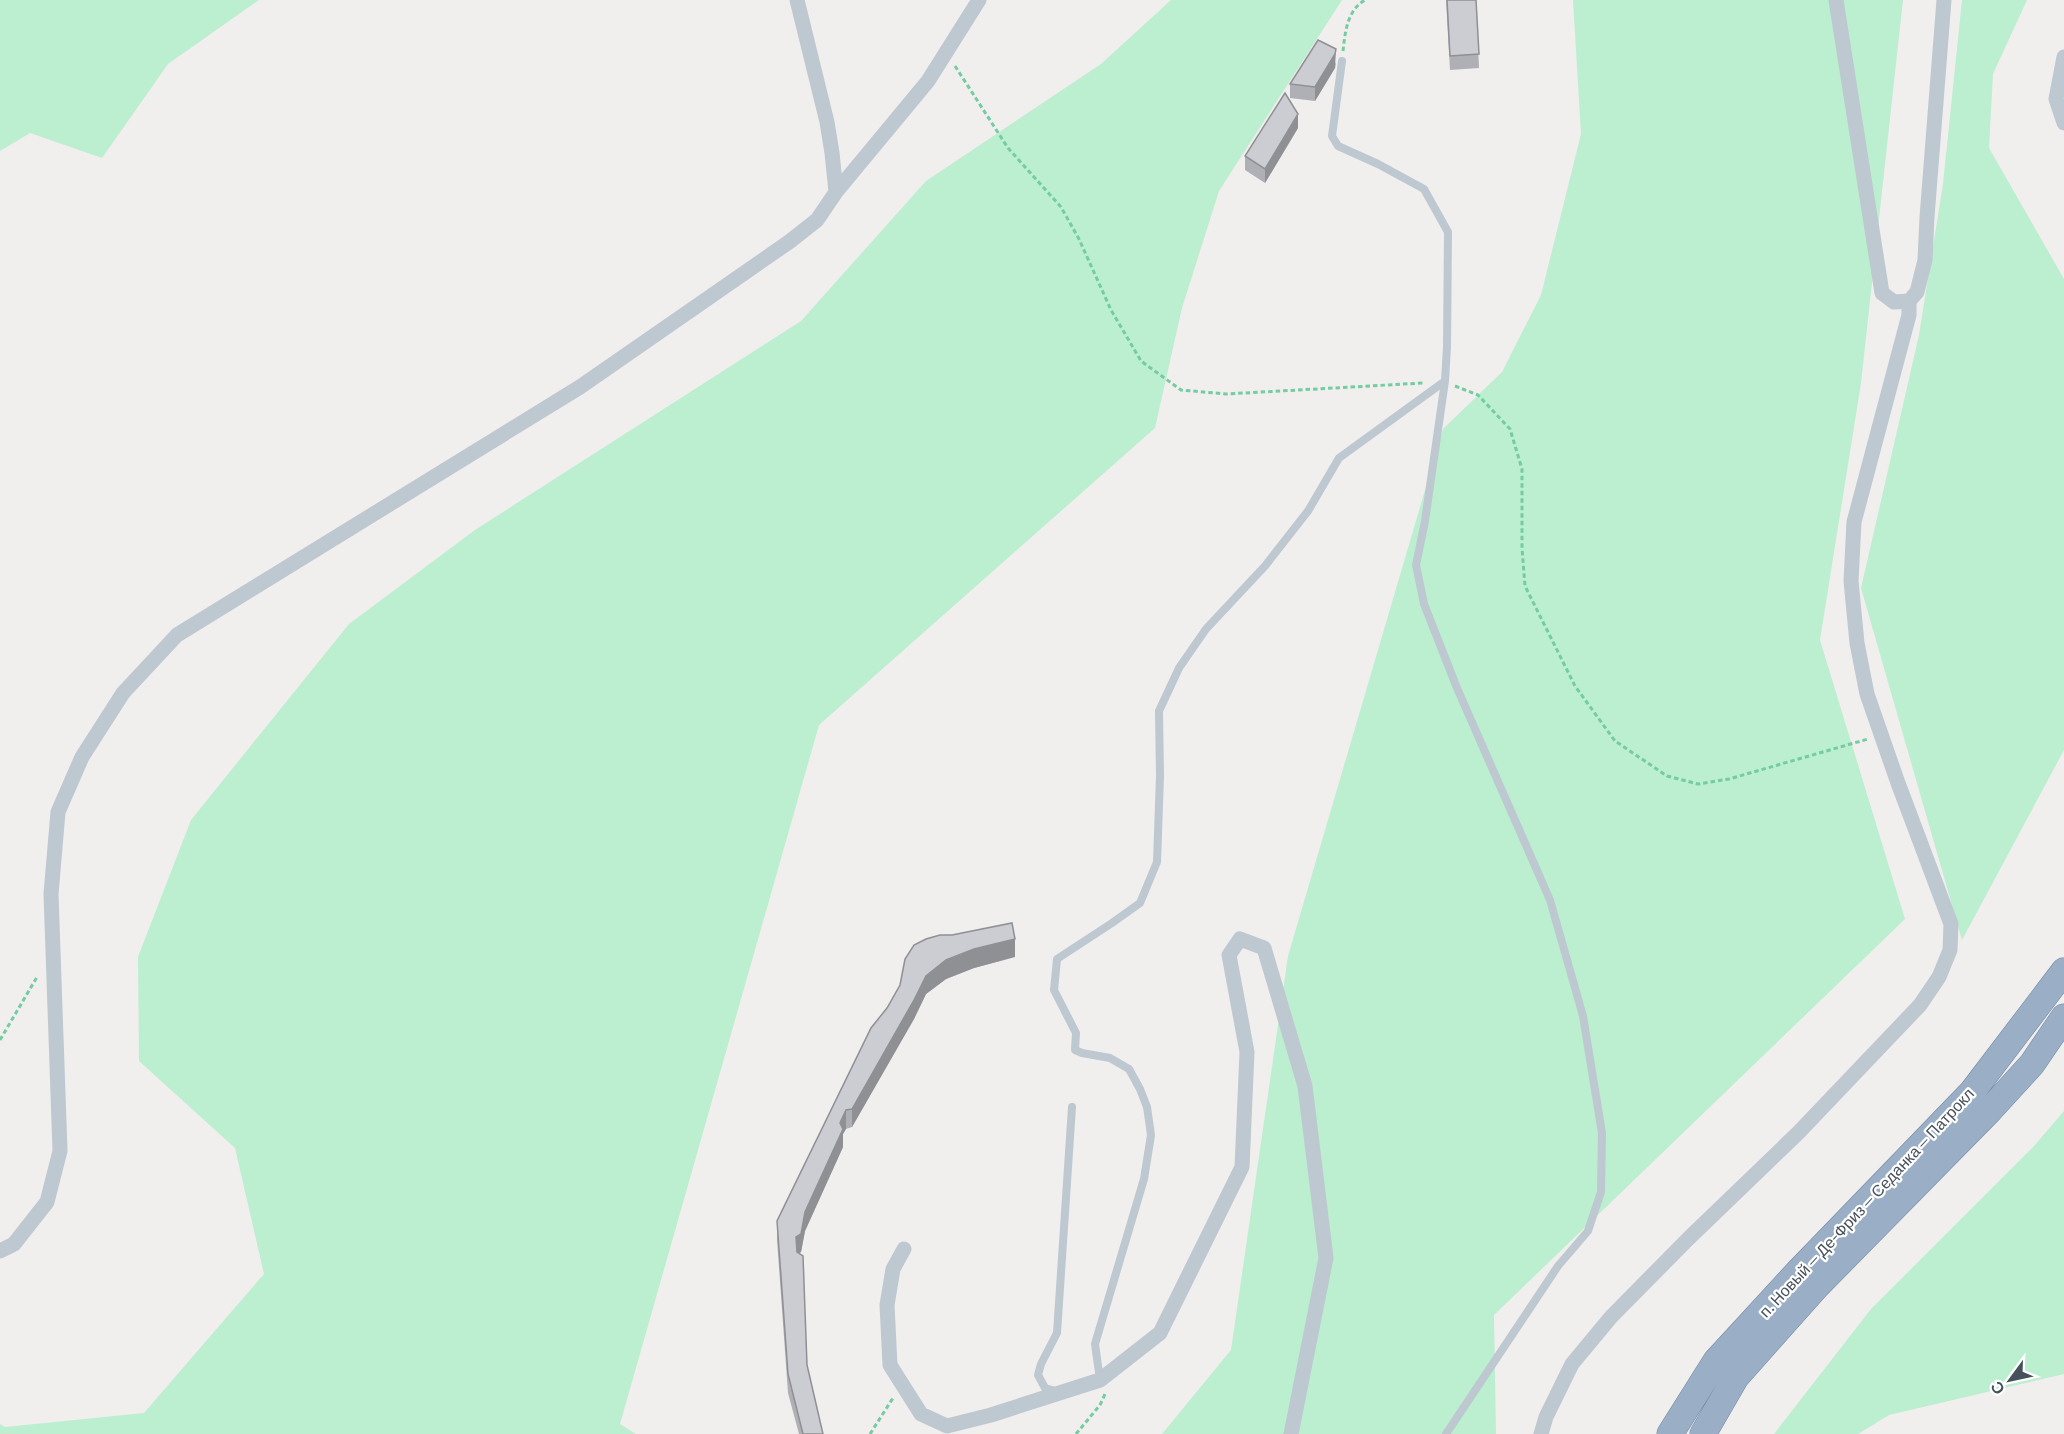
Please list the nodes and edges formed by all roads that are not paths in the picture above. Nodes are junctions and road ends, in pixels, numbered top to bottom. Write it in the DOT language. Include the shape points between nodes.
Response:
graph roads {
  1 [pos="796,0"];
  2 [pos="979,0"];
  3 [pos="1836,0"];
  4 [pos="1944,0"];
  5 [pos="2064,57"];
  6 [pos="1342,61"];
  7 [pos="2064,123"];
  8 [pos="836,192"];
  9 [pos="1909,302"];
  10 [pos="1445,381"];
  11 [pos="2064,971"];
  12 [pos="2064,1017"];
  13 [pos="1072,1107"];
  14 [pos="904,1250"];
  15 [pos="0,1251"];
  16 [pos="1100,1380"];
  17 [pos="1063,1393"];
  18 [pos="1291,1434"];
  19 [pos="1446,1434"];
  20 [pos="1541,1434"];
  21 [pos="1670,1434"];
  22 [pos="1703,1434"];
  1 -- 8 [label="street" via="826,122"];
  2 -- 8 [label="street" via="928,81"];
  3 -- 9 [label="street" via="1882,293 1894,302"];
  4 -- 9 [label="street" via="1925,260 1917,292"];
  5 -- 7 [label="street" via="2056,99"];
  6 -- 10 [label="lane" via="1332,136 1338,146 1424,189 1448,232"];
  8 -- 15 [label="street" via="817,220 789,242 580,387 177,635 123,693 82,757 58,812 51,894 60,1151 47,1202 14,1244"];
  9 -- 20 [label="street" via="1909,315 1854,522 1851,581 1867,694 1951,924 1950,950 1920,1005 1799,1132 1611,1317 1572,1364"];
  10 -- 16 [label="lane" via="1339,458 1308,511 1265,566 1206,629 1179,668 1159,711 1156,862 1140,903 1058,959 1054,990 1076,1033 1075,1050 1110,1058 1129,1069 1147,1107 1151,1135 1144,1179 1095,1344"];
  10 -- 19 [label="lane" via="1416,565 1424,604 1550,900 1583,1016 1602,1133 1601,1192 1588,1231 1558,1266"];
  11 -- 21 [label="highway, п. Новый — Де-Фриз — Седанка — Патрокл" via="1972,1092 1716,1361"];
  12 -- 22 [label="highway, п. Новый — Де-Фриз — Седанка — Патрокл" via="2032,1064 1816,1287 1736,1377"];
  13 -- 17 [label="lane" via="1057,1333 1038,1375 1045,1388"];
  14 -- 17 [label="street" via="893,1269 887,1305 890,1365 921,1414 947,1426"];
  16 -- 17 [label="street"];
  16 -- 18 [label="street" via="1160,1333 1242,1167 1247,1052 1228,955 1240,939 1264,948 1305,1086 1326,1258"];
}
